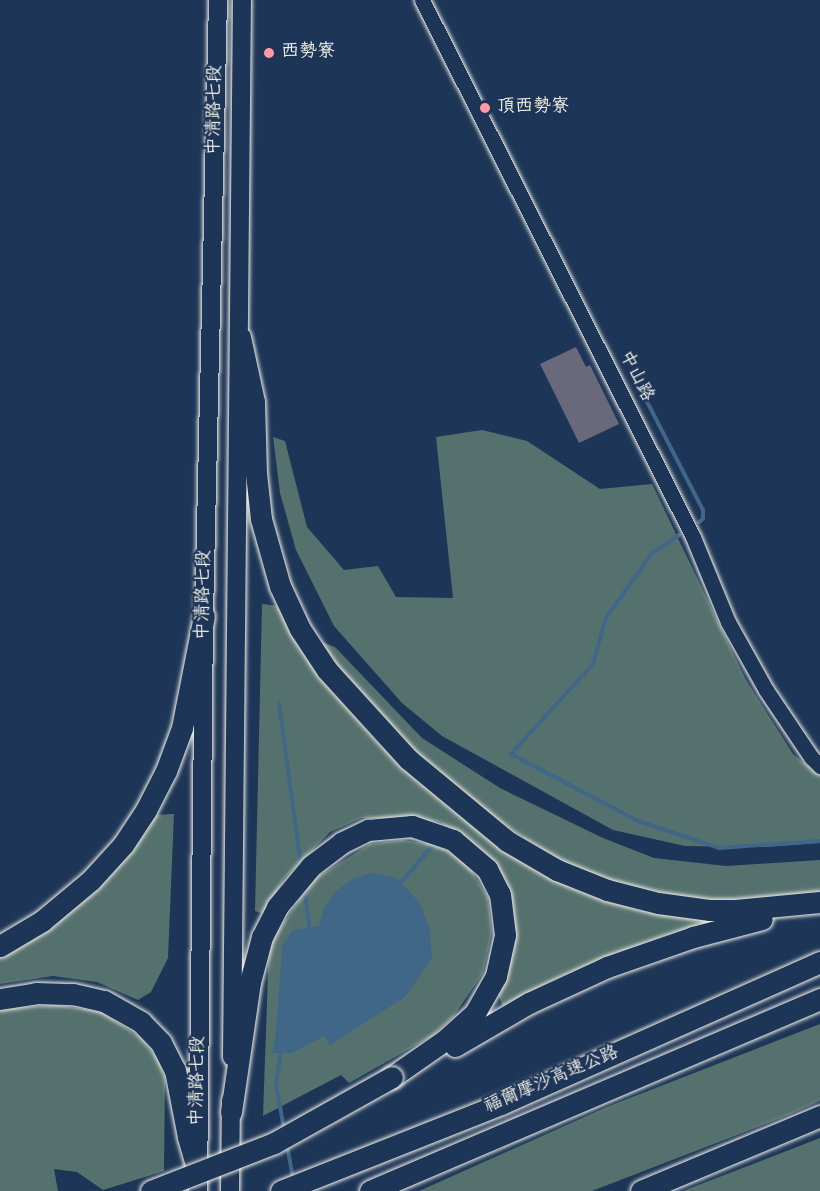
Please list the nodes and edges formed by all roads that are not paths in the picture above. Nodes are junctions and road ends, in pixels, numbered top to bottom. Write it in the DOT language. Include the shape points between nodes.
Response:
graph roads {
  1 [pos="218,0"];
  2 [pos="242,0"];
  3 [pos="423,0"];
  4 [pos="240,337"];
  5 [pos="204,616"];
  6 [pos="820,766"];
  7 [pos="817,902"];
  8 [pos="0,946"];
  9 [pos="820,962"];
  10 [pos="0,999"];
  11 [pos="820,999"];
  12 [pos="392,1077"];
  13 [pos="231,1112"];
  14 [pos="820,1116"];
  15 [pos="198,1182"];
  16 [pos="151,1191"];
  17 [pos="230,1191"];
  18 [pos="281,1191"];
  19 [pos="370,1191"];
  20 [pos="641,1191"];
  1 -- 5 [label="main road, 中清路七段"];
  2 -- 4 [label="main road, 中清路七段"];
  3 -- 6 [label="street, 中山路" via="693,537 728,622 766,690"];
  4 -- 7 [label="highway" via="254,402 261,519 280,586 300,629 327,670 408,759 507,842 557,870 599,887 658,903 709,910"];
  4 -- 13 [label="main road, 中清路七段"];
  5 -- 8 [label="highway" via="182,728 146,810 123,845 91,880 42,921"];
  5 -- 15 [label="main road, 中清路七段"];
  7 -- 12 [label="highway" via="671,944 607,967 529,1003 434,1059"];
  9 -- 18 [label="highway, 福爾摩沙高速公路" via="532,1090"];
  10 -- 15 [label="highway" via="36,993 73,994 104,1001 141,1022 161,1043 175,1070"];
  11 -- 19 [label="highway, 福爾摩沙高速公路"];
  12 -- 13 [label="highway" via="445,1040 475,1013 496,976 504,935 500,894 477,858 440,833 397,825 368,830 341,843 311,866 278,907 262,937 249,982"];
  12 -- 16 [label="highway, bridge" via="274,1143"];
  13 -- 17 [label="main road, 中清路七段"];
  14 -- 20 [label="highway"];
}
